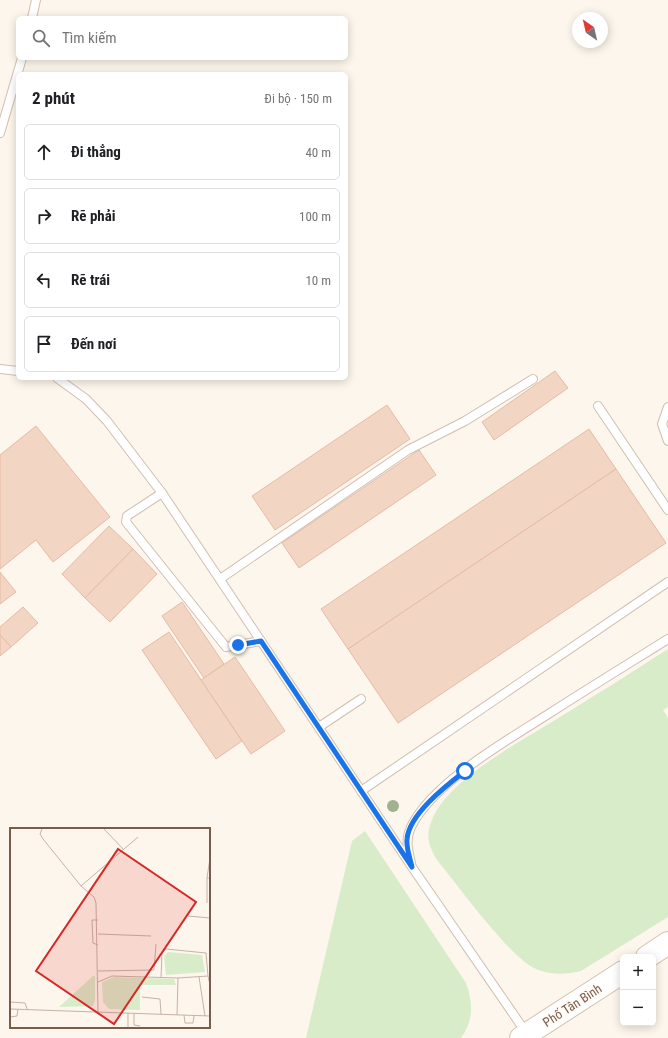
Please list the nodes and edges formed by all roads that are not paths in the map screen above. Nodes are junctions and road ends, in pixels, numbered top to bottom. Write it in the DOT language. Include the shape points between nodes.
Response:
graph roads {
  1 [pos="36,0"];
  2 [pos="32,16"];
  3 [pos="21,60"];
  4 [pos="18,72"];
  5 [pos="16,78"];
  6 [pos="0,133"];
  7 [pos="0,369"];
  8 [pos="16,371"];
  9 [pos="533,379"];
  10 [pos="60,380"];
  11 [pos="598,406"];
  12 [pos="668,407"];
  13 [pos="668,441"];
  14 [pos="162,493"];
  15 [pos="668,510"];
  16 [pos="220,579"];
  17 [pos="668,582"];
  18 [pos="668,639"];
  19 [pos="261,641"];
  20 [pos="361,699"];
  21 [pos="319,727"];
  22 [pos="361,791"];
  23 [pos="412,867"];
  24 [pos="668,943"];
  25 [pos="652,954"];
  26 [pos="620,974"];
  27 [pos="524,1036"];
  1 -- 2 [label="lane"];
  3 -- 4 [label="lane"];
  5 -- 6 [label="lane"];
  7 -- 8 [label="lane"];
  9 -- 16 [label="lane" via="465,420 408,450"];
  10 -- 14 [label="lane" via="86,399 107,421"];
  11 -- 15 [label="lane"];
  12 -- 13 [label="lane" via="662,424"];
  14 -- 16 [label="lane"];
  14 -- 19 [label="lane" via="130,513 126,522 226,647"];
  16 -- 19 [label="lane"];
  17 -- 22 [label="lane"];
  18 -- 23 [label="lane" via="518,734 441,791 414,821 408,835 407,846"];
  19 -- 21 [label="lane"];
  20 -- 21 [label="lane"];
  21 -- 22 [label="lane"];
  22 -- 23 [label="lane"];
  23 -- 27 [label="lane"];
  24 -- 25 [label="street"];
  26 -- 27 [label="street, Phố Tân Bình"];
}
